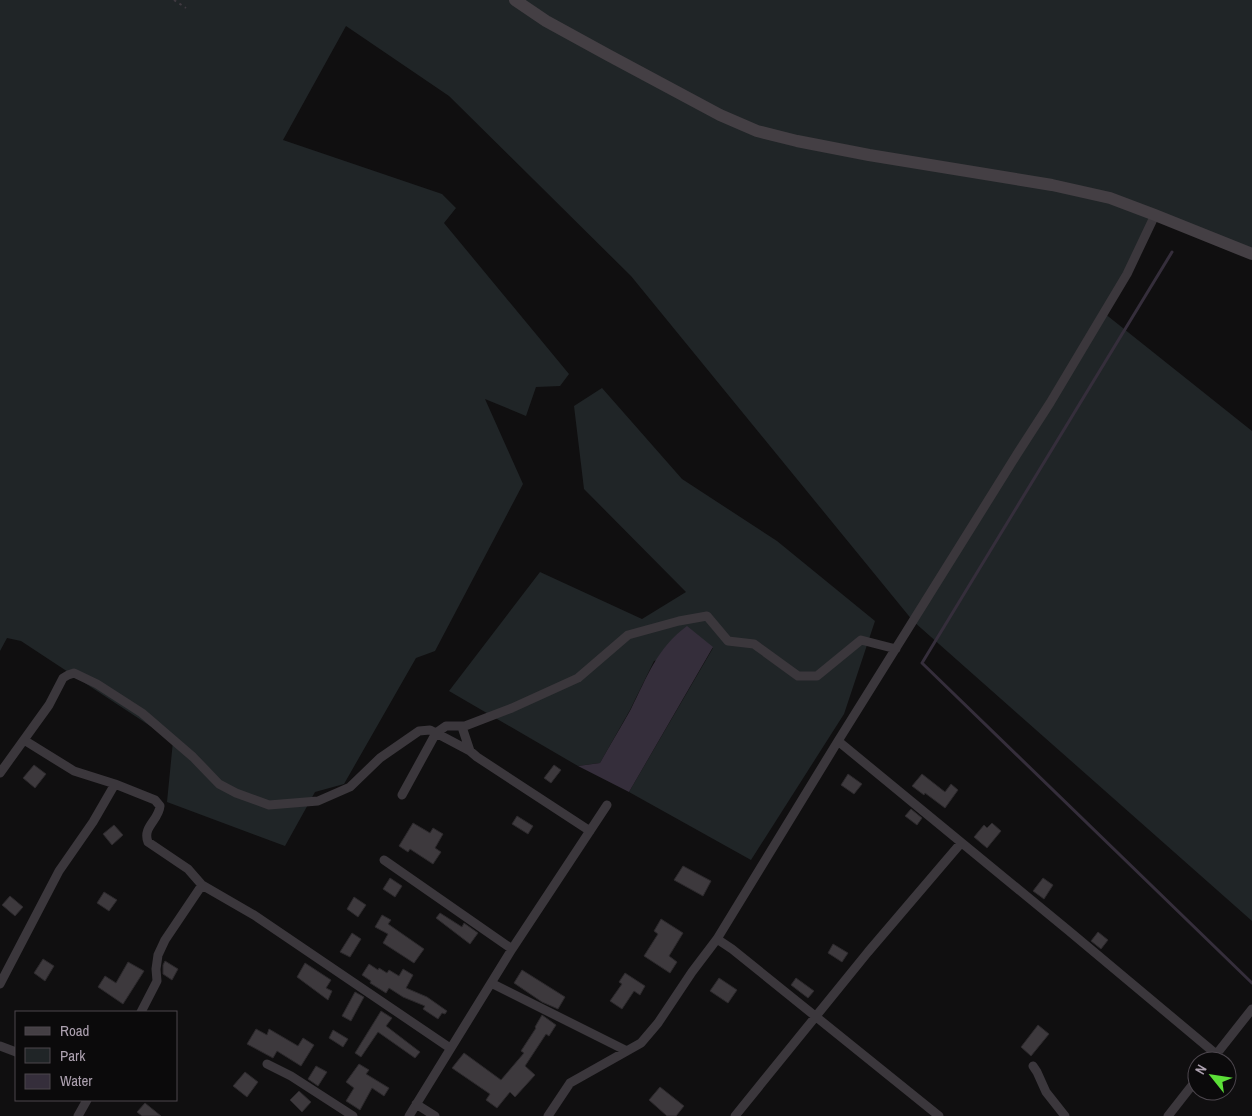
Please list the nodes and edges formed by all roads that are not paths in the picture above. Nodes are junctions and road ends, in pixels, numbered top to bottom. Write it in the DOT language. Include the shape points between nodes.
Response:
graph roads {
  1 [pos="515,0"];
  2 [pos="1155,215"];
  3 [pos="1252,254"];
  4 [pos="896,649"];
  5 [pos="462,726"];
  6 [pos="436,733"];
  7 [pos="24,740"];
  8 [pos="838,741"];
  9 [pos="470,751"];
  10 [pos="0,773"];
  11 [pos="115,784"];
  12 [pos="402,795"];
  13 [pos="607,805"];
  14 [pos="590,832"];
  15 [pos="961,843"];
  16 [pos="384,860"];
  17 [pos="202,884"];
  18 [pos="717,939"];
  19 [pos="512,949"];
  20 [pos="491,983"];
  21 [pos="0,984"];
  22 [pos="1252,1009"];
  23 [pos="141,1011"];
  24 [pos="816,1017"];
  25 [pos="0,1046"];
  26 [pos="450,1048"];
  27 [pos="627,1051"];
  28 [pos="1207,1051"];
  29 [pos="1219,1051"];
  30 [pos="15,1052"];
  31 [pos="267,1064"];
  32 [pos="1033,1066"];
  33 [pos="1187,1092"];
  34 [pos="86,1101"];
  35 [pos="416,1104"];
  36 [pos="78,1116"];
  37 [pos="353,1116"];
  38 [pos="409,1116"];
  39 [pos="435,1116"];
  40 [pos="548,1116"];
  41 [pos="735,1116"];
  42 [pos="939,1116"];
  43 [pos="1066,1116"];
  44 [pos="1168,1116"];
  1 -- 2 [label="main road" via="608,55 757,132 869,155 1052,185 1110,198"];
  2 -- 3 [label="main road"];
  2 -- 4 [label="street" via="1127,274 1065,379"];
  4 -- 5 [label="street" via="861,640 816,676 798,676 754,644 728,642 707,616 628,635 578,678"];
  4 -- 8 [label="street"];
  5 -- 6 [label="street" via="446,726"];
  5 -- 9 [label="street"];
  6 -- 7 [label="street" via="419,731 380,758 350,787 318,801 269,805 236,794 219,784 142,713 74,673 63,678 50,705"];
  6 -- 9 [label="street"];
  6 -- 12 [label="street"];
  7 -- 10 [label="street"];
  7 -- 11 [label="street" via="74,771"];
  8 -- 15 [label="street"];
  8 -- 18 [label="street"];
  9 -- 14 [label="street"];
  11 -- 17 [label="street" via="155,800 160,811 148,829 148,842 188,869"];
  11 -- 21 [label="street" via="60,871"];
  13 -- 14 [label="street"];
  14 -- 19 [label="street"];
  15 -- 24 [label="street"];
  15 -- 28 [label="street"];
  16 -- 19 [label="street"];
  17 -- 23 [label="street" via="165,940 158,955 157,981"];
  17 -- 26 [label="street" via="254,915"];
  18 -- 24 [label="street"];
  18 -- 27 [label="street" via="642,1043"];
  19 -- 20 [label="street"];
  20 -- 26 [label="street"];
  20 -- 27 [label="street"];
  22 -- 29 [label="street"];
  24 -- 41 [label="street"];
  24 -- 42 [label="street"];
  25 -- 30 [label="street"];
  26 -- 35 [label="street"];
  27 -- 40 [label="street" via="570,1083"];
  31 -- 37 [label="street"];
  32 -- 43 [label="street" via="1046,1092"];
  33 -- 44 [label="street"];
  34 -- 36 [label="street"];
  35 -- 38 [label="street"];
  35 -- 39 [label="street"];
}
